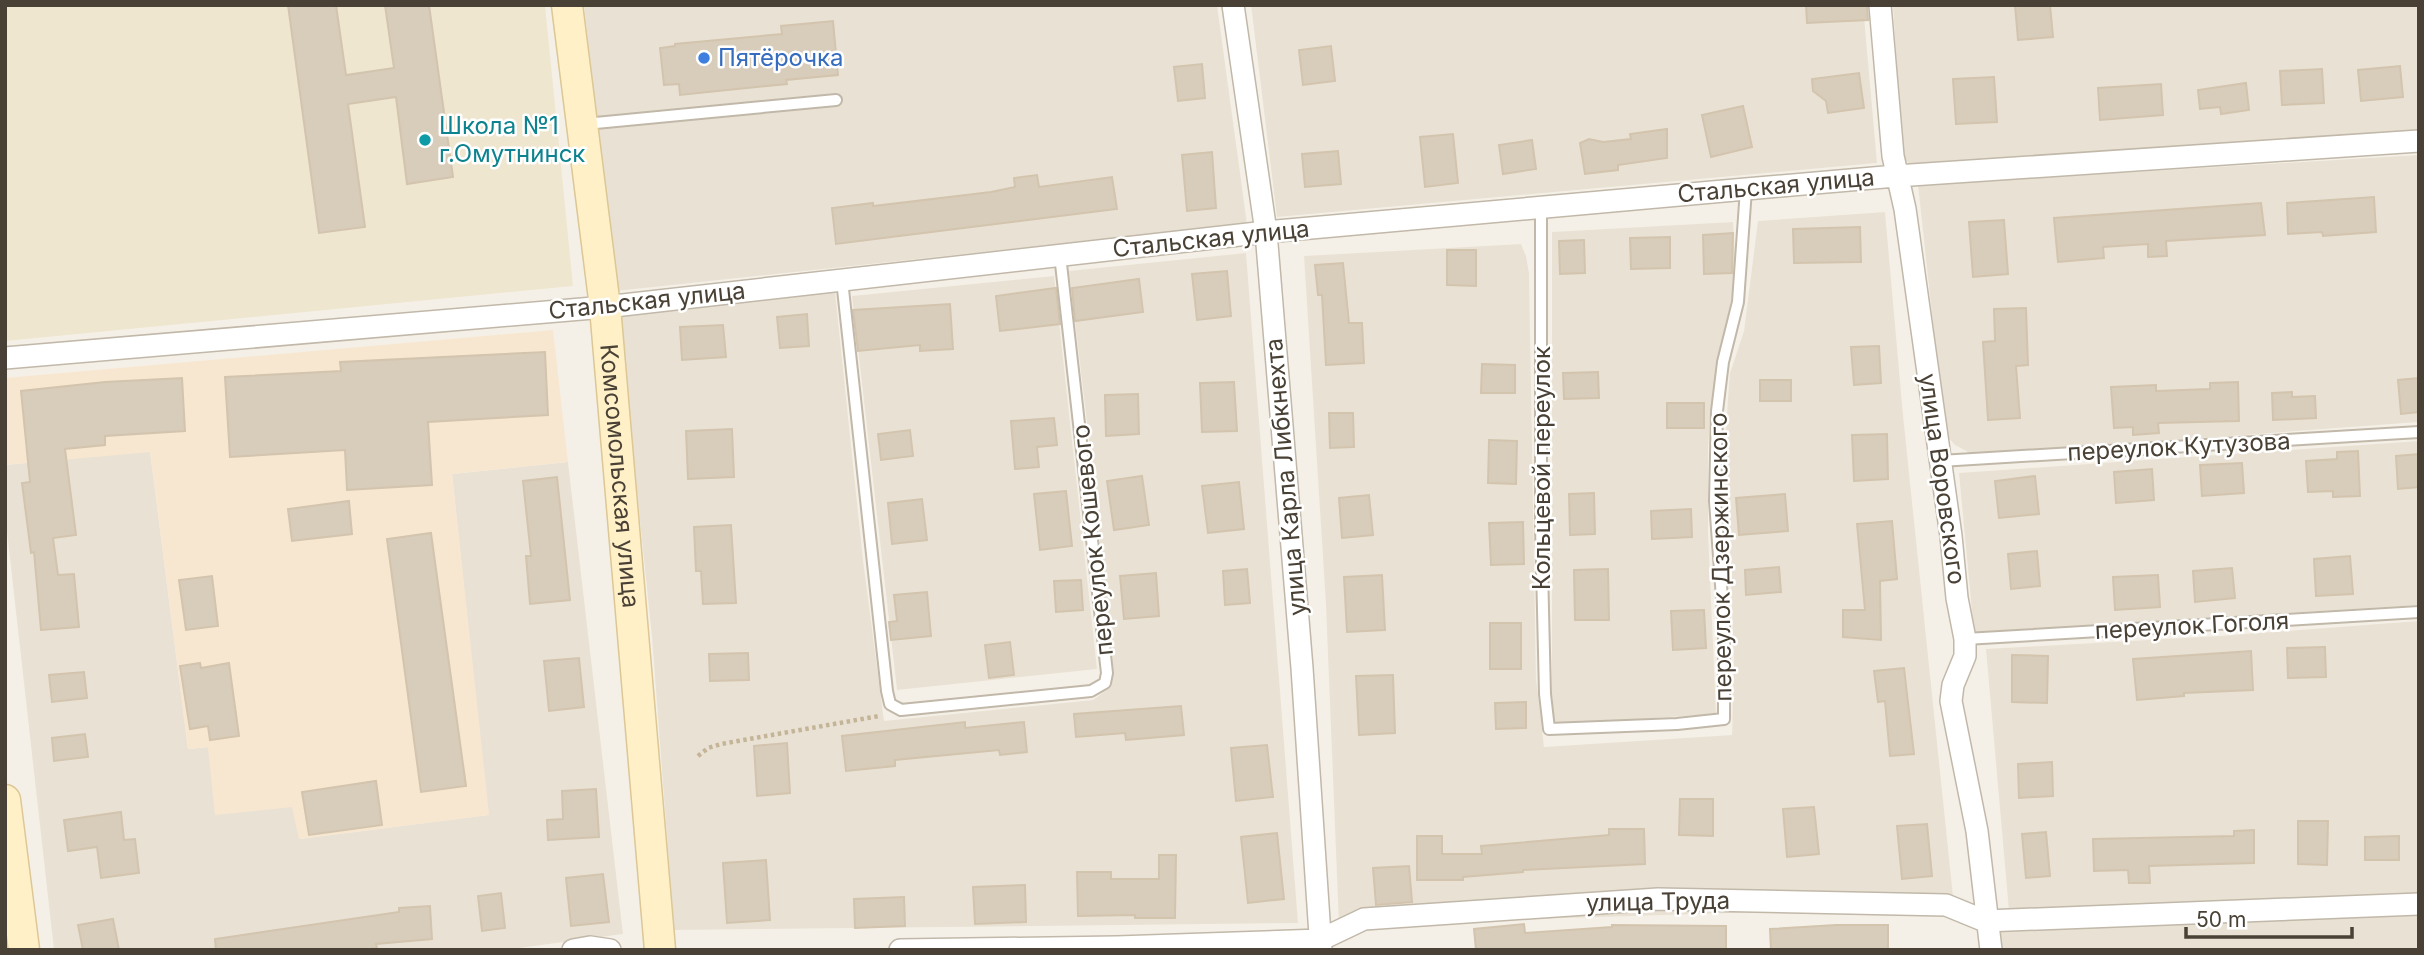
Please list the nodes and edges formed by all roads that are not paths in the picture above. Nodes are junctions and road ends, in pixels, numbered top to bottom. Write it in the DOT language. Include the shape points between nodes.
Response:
graph roads {
  1 [pos="567,5"];
  2 [pos="1233,5"];
  3 [pos="1880,5"];
  4 [pos="836,100"];
  5 [pos="581,124"];
  6 [pos="2419,141"];
  7 [pos="1896,176"];
  8 [pos="1746,188"];
  9 [pos="1541,207"];
  10 [pos="1266,232"];
  11 [pos="1060,255"];
  12 [pos="842,280"];
  13 [pos="605,307"];
  14 [pos="5,358"];
  15 [pos="2419,432"];
  16 [pos="1940,461"];
  17 [pos="2419,612"];
  18 [pos="1965,639"];
  19 [pos="1549,729"];
  20 [pos="5,800"];
  21 [pos="2419,904"];
  22 [pos="1988,920"];
  23 [pos="1320,945"];
  24 [pos="1117,948"];
  25 [pos="24,950"];
  26 [pos="573,950"];
  27 [pos="610,950"];
  28 [pos="660,950"];
  29 [pos="900,950"];
  30 [pos="909,950"];
  31 [pos="1992,950"];
  1 -- 5 [label="main road, Комсомольская улица"];
  2 -- 10 [label="street, улица Карла Либкнехта"];
  3 -- 7 [label="street, улица Воровского"];
  4 -- 5 [label="lane"];
  5 -- 13 [label="main road, Комсомольская улица"];
  6 -- 7 [label="street, Стальская улица"];
  7 -- 8 [label="street, Стальская улица"];
  7 -- 16 [label="street, улица Воровского" via="1905,209"];
  8 -- 9 [label="street, Стальская улица"];
  8 -- 19 [label="lane, переулок Дзержинского" via="1738,302 1717,411 1715,501 1724,626 1724,719"];
  9 -- 10 [label="street, Стальская улица"];
  9 -- 19 [label="lane, Кольцевой переулок" via="1541,526"];
  10 -- 11 [label="street, Стальская улица"];
  10 -- 23 [label="street, улица Карла Либкнехта"];
  11 -- 12 [label="street, Стальская улица"];
  11 -- 12 [label="lane, переулок Кошевого" via="1107,673 1105,683 1091,691 901,710 890,704"];
  12 -- 13 [label="street, Стальская улица"];
  13 -- 14 [label="street, Стальская улица"];
  13 -- 28 [label="main road, Комсомольская улица"];
  15 -- 16 [label="lane, переулок Кутузова"];
  16 -- 18 [label="street, улица Воровского"];
  17 -- 18 [label="lane, переулок Гоголя"];
  18 -- 22 [label="street, улица Воровского" via="1965,656 1952,685 1951,701 1977,831"];
  20 -- 25 [label="main road"];
  21 -- 22 [label="street, улица Труда"];
  22 -- 23 [label="street, улица Труда" via="1946,905 1658,899 1364,919"];
  22 -- 31 [label="street, улица Воровского"];
  23 -- 24 [label="street, улица Труда"];
  24 -- 30 [label="street, улица Труда"];
  26 -- 27 [label="street"];
  29 -- 30 [label="street, улица Труда"];
}
